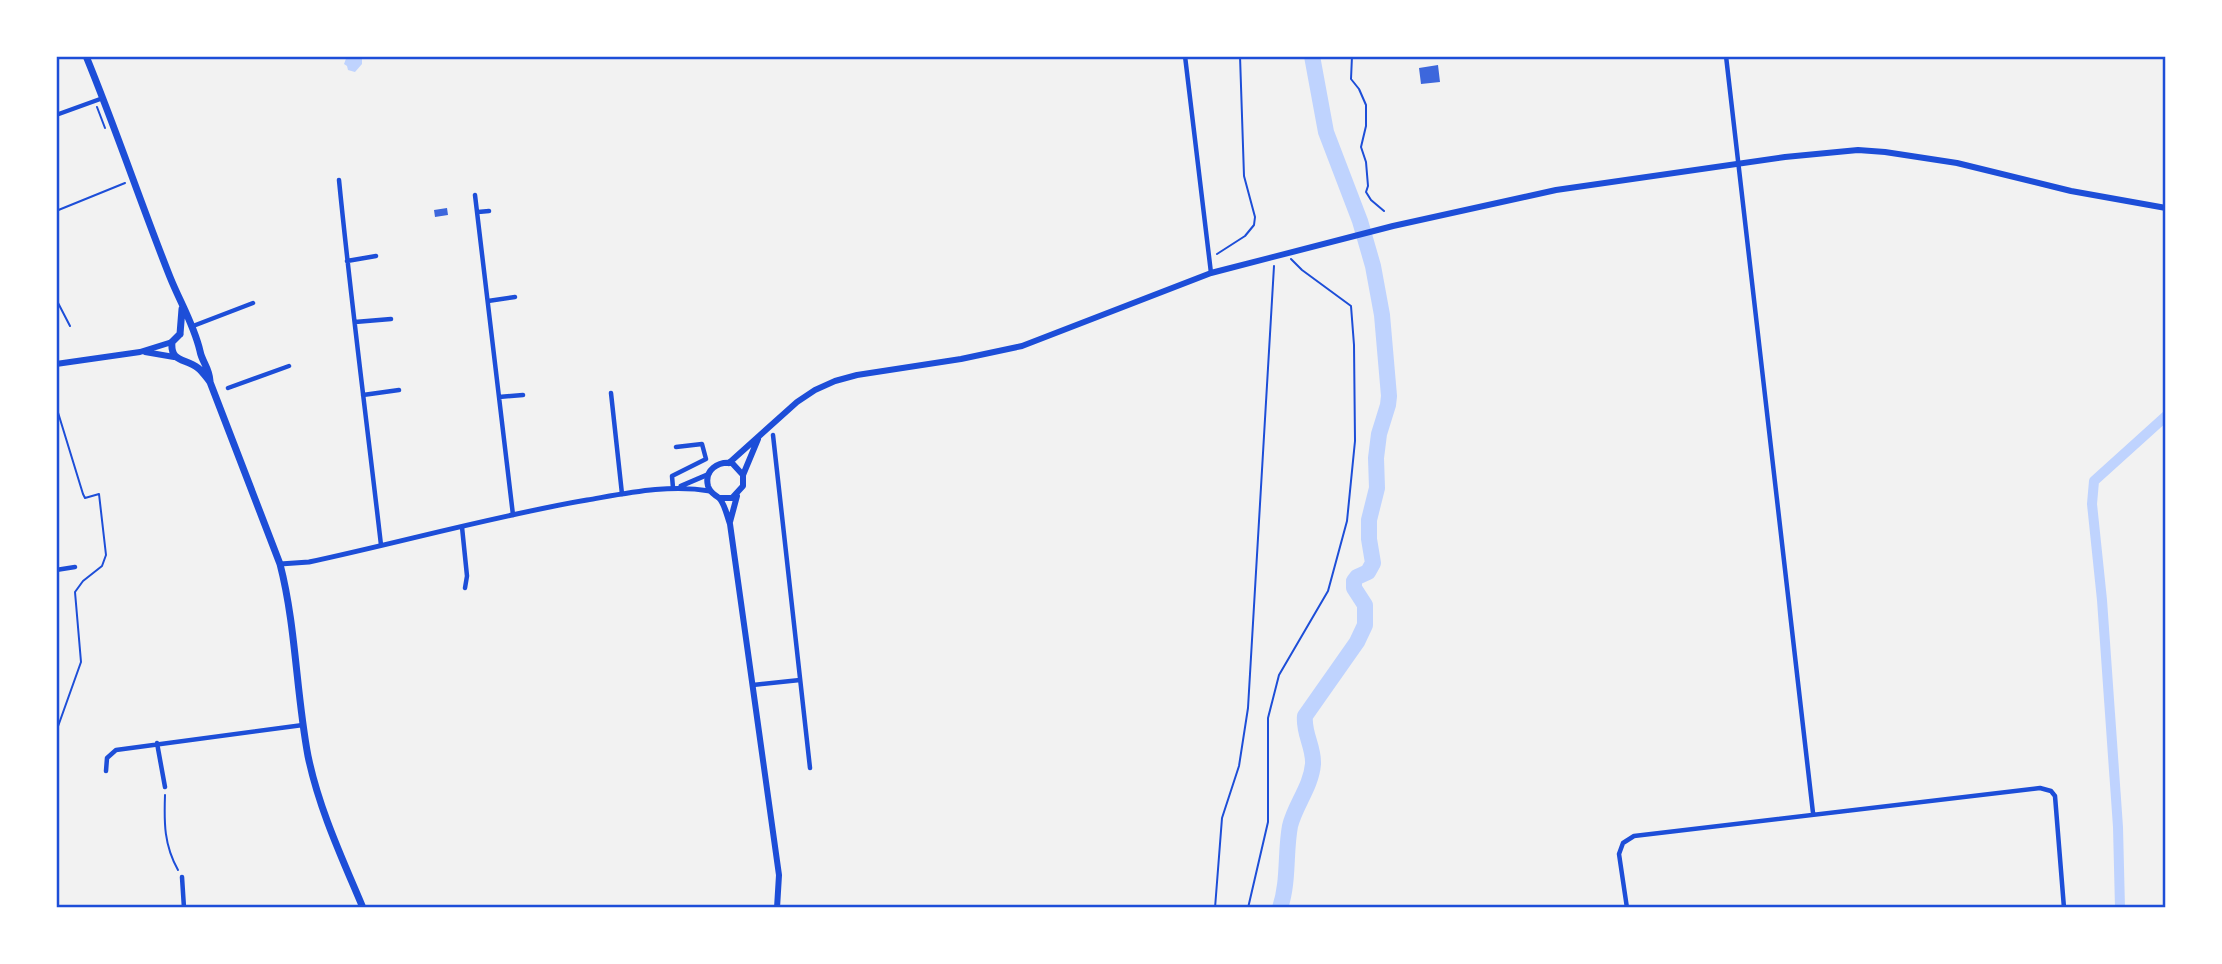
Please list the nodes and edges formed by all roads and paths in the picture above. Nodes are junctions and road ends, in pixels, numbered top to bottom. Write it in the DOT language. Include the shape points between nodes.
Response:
graph roads {
  1 [pos="86,56"];
  2 [pos="1185,56"];
  3 [pos="1240,56"];
  4 [pos="1352,56"];
  5 [pos="1726,56"];
  6 [pos="103,97"];
  7 [pos="56,115"];
  8 [pos="1739,164"];
  9 [pos="339,180"];
  10 [pos="126,184"];
  11 [pos="475,195"];
  12 [pos="2166,208"];
  13 [pos="56,211"];
  14 [pos="489,211"];
  15 [pos="1384,211"];
  16 [pos="478,212"];
  17 [pos="1287,253"];
  18 [pos="376,256"];
  19 [pos="1214,256"];
  20 [pos="1271,257"];
  21 [pos="347,261"];
  22 [pos="1211,273"];
  23 [pos="515,297"];
  24 [pos="56,299"];
  25 [pos="488,301"];
  26 [pos="253,303"];
  27 [pos="182,304"];
  28 [pos="391,319"];
  29 [pos="355,322"];
  30 [pos="71,326"];
  31 [pos="193,327"];
  32 [pos="180,334"];
  33 [pos="196,337"];
  34 [pos="172,342"];
  35 [pos="140,352"];
  36 [pos="200,352"];
  37 [pos="174,357"];
  38 [pos="187,362"];
  39 [pos="56,364"];
  40 [pos="289,366"];
  41 [pos="210,382"];
  42 [pos="228,388"];
  43 [pos="399,390"];
  44 [pos="611,393"];
  45 [pos="363,395"];
  46 [pos="523,395"];
  47 [pos="499,397"];
  48 [pos="56,406"];
  49 [pos="760,434"];
  50 [pos="773,435"];
  51 [pos="676,447"];
  52 [pos="729,463"];
  53 [pos="709,474"];
  54 [pos="743,475"];
  55 [pos="675,488"];
  56 [pos="710,491"];
  57 [pos="622,494"];
  58 [pos="737,496"];
  59 [pos="720,499"];
  60 [pos="513,515"];
  61 [pos="730,524"];
  62 [pos="462,527"];
  63 [pos="381,545"];
  64 [pos="280,564"];
  65 [pos="75,567"];
  66 [pos="56,570"];
  67 [pos="466,588"];
  68 [pos="800,680"];
  69 [pos="754,685"];
  70 [pos="304,725"];
  71 [pos="56,732"];
  72 [pos="157,743"];
  73 [pos="810,768"];
  74 [pos="106,771"];
  75 [pos="165,787"];
  76 [pos="1813,813"];
  77 [pos="182,877"];
  78 [pos="184,908"];
  79 [pos="363,908"];
  80 [pos="777,908"];
  81 [pos="1215,908"];
  82 [pos="1248,908"];
  83 [pos="1627,908"];
  84 [pos="2064,908"];
  1 -- 6 [label="main road"];
  2 -- 22 [label="street"];
  3 -- 19 [label="path" via="1244,176 1254,225"];
  4 -- 15 [label="path" via="1351,79 1366,105 1361,148 1366,192"];
  5 -- 8 [label="street"];
  6 -- 7 [label="street"];
  6 -- 27 [label="main road"];
  8 -- 12 [label="main road" via="1833,151 1885,152"];
  8 -- 17 [label="main road" via="1553,191"];
  8 -- 76 [label="street"];
  9 -- 21 [label="street"];
  10 -- 13 [label="path"];
  11 -- 16 [label="street"];
  14 -- 16 [label="street"];
  16 -- 25 [label="street"];
  17 -- 20 [label="main road"];
  17 -- 82 [label="path" via="1302,270 1351,306 1355,441 1348,521 1328,591 1279,675 1268,718 1268,822"];
  18 -- 21 [label="street"];
  20 -- 22 [label="main road"];
  20 -- 81 [label="path" via="1274,270 1248,708 1239,766 1221,828"];
  21 -- 29 [label="street"];
  22 -- 49 [label="main road" via="1023,346 835,381 797,402"];
  23 -- 25 [label="street"];
  24 -- 30 [label="path"];
  25 -- 47 [label="street"];
  26 -- 31 [label="street"];
  27 -- 31 [label="main road"];
  27 -- 32 [label="main road"];
  28 -- 29 [label="street"];
  29 -- 45 [label="street"];
  31 -- 33 [label="main road"];
  32 -- 33 [label="main road"];
  32 -- 34 [label="main road"];
  33 -- 36 [label="main road"];
  34 -- 35 [label="main road"];
  34 -- 37 [label="main road"];
  35 -- 37 [label="main road"];
  35 -- 39 [label="main road"];
  36 -- 38 [label="main road"];
  36 -- 41 [label="main road"];
  37 -- 38 [label="main road"];
  38 -- 41 [label="main road"];
  40 -- 42 [label="street"];
  41 -- 64 [label="main road"];
  43 -- 45 [label="street"];
  44 -- 57 [label="street"];
  45 -- 63 [label="street"];
  46 -- 47 [label="street"];
  47 -- 60 [label="street"];
  48 -- 71 [label="path" via="83,494 85,498 99,494 106,555 102,566 75,592 80,662"];
  49 -- 52 [label="main road"];
  49 -- 54 [label="main road"];
  50 -- 68 [label="street"];
  51 -- 55 [label="street" via="702,444 706,459 672,477"];
  52 -- 53 [label="main road" via="716,465"];
  52 -- 54 [label="main road"];
  53 -- 55 [label="street"];
  53 -- 56 [label="main road"];
  54 -- 58 [label="main road"];
  55 -- 56 [label="street"];
  55 -- 57 [label="street"];
  56 -- 59 [label="main road"];
  57 -- 60 [label="street"];
  58 -- 59 [label="main road"];
  58 -- 61 [label="main road"];
  59 -- 61 [label="main road"];
  60 -- 62 [label="street"];
  61 -- 69 [label="main road"];
  62 -- 63 [label="street"];
  62 -- 67 [label="street"];
  63 -- 64 [label="street"];
  64 -- 70 [label="main road"];
  65 -- 66 [label="street"];
  68 -- 69 [label="street"];
  68 -- 73 [label="street"];
  69 -- 80 [label="main road" via="779,874"];
  70 -- 72 [label="street"];
  70 -- 79 [label="main road" via="320,801"];
  72 -- 74 [label="street" via="112,751"];
  72 -- 75 [label="street"];
  75 -- 77 [label="path" via="163,824 168,853"];
  76 -- 83 [label="street" via="1628,839 1619,854"];
  76 -- 84 [label="street" via="2047,788 2054,796"];
  77 -- 78 [label="street"];
}
